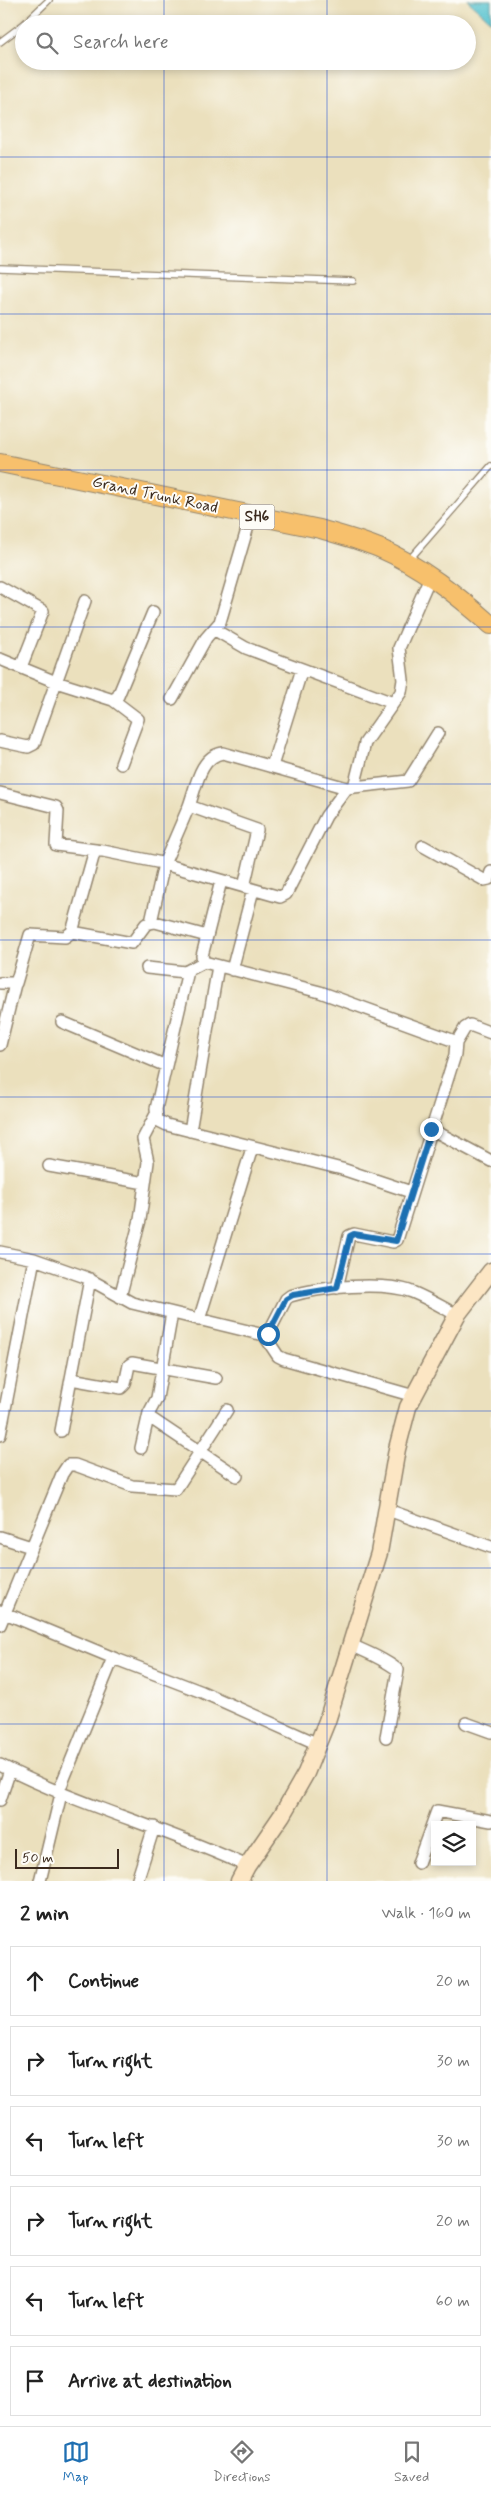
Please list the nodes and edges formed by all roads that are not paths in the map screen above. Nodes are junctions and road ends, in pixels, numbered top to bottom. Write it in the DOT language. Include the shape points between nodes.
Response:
graph roads {
  1 [pos="49,0"];
  2 [pos="33,15"];
  3 [pos="15,31"];
  4 [pos="0,42"];
  5 [pos="0,268"];
  6 [pos="353,280"];
  7 [pos="0,464"];
  8 [pos="491,466"];
  9 [pos="251,516"];
  10 [pos="407,562"];
  11 [pos="430,577"];
  12 [pos="0,587"];
  13 [pos="85,601"];
  14 [pos="152,612"];
  15 [pos="491,625"];
  16 [pos="215,630"];
  17 [pos="0,659"];
  18 [pos="21,668"];
  19 [pos="302,669"];
  20 [pos="56,682"];
  21 [pos="172,698"];
  22 [pos="113,700"];
  23 [pos="394,703"];
  24 [pos="438,733"];
  25 [pos="0,740"];
  26 [pos="121,764"];
  27 [pos="272,766"];
  28 [pos="350,788"];
  29 [pos="0,793"];
  30 [pos="189,806"];
  31 [pos="423,846"];
  32 [pos="95,850"];
  33 [pos="164,864"];
  34 [pos="491,872"];
  35 [pos="221,881"];
  36 [pos="248,889"];
  37 [pos="151,922"];
  38 [pos="72,932"];
  39 [pos="207,936"];
  40 [pos="204,962"];
  41 [pos="218,966"];
  42 [pos="147,968"];
  43 [pos="232,970"];
  44 [pos="188,971"];
  45 [pos="0,983"];
  46 [pos="14,984"];
  47 [pos="62,1022"];
  48 [pos="491,1033"];
  49 [pos="456,1043"];
  50 [pos="0,1045"];
  51 [pos="166,1066"];
  52 [pos="156,1116"];
  53 [pos="431,1129"];
  54 [pos="190,1131"];
  55 [pos="252,1148"];
  56 [pos="491,1161"];
  57 [pos="49,1166"];
  58 [pos="145,1183"];
  59 [pos="411,1192"];
  60 [pos="0,1252"];
  61 [pos="34,1259"];
  62 [pos="90,1279"];
  63 [pos="488,1280"];
  64 [pos="337,1288"];
  65 [pos="120,1297"];
  66 [pos="172,1313"];
  67 [pos="457,1315"];
  68 [pos="199,1320"];
  69 [pos="264,1335"];
  70 [pos="163,1368"];
  71 [pos="216,1378"];
  72 [pos="71,1379"];
  73 [pos="414,1396"];
  74 [pos="227,1410"];
  75 [pos="149,1417"];
  76 [pos="61,1431"];
  77 [pos="0,1435"];
  78 [pos="141,1448"];
  79 [pos="201,1452"];
  80 [pos="237,1476"];
  81 [pos="388,1510"];
  82 [pos="0,1537"];
  83 [pos="31,1546"];
  84 [pos="491,1547"];
  85 [pos="2,1611"];
  86 [pos="0,1625"];
  87 [pos="351,1645"];
  88 [pos="113,1658"];
  89 [pos="466,1723"];
  90 [pos="491,1732"];
  91 [pos="386,1737"];
  92 [pos="318,1744"];
  93 [pos="5,1768"];
  94 [pos="60,1794"];
  95 [pos="0,1800"];
  96 [pos="491,1821"];
  97 [pos="154,1826"];
  98 [pos="418,1863"];
  99 [pos="247,1866"];
  100 [pos="40,1881"];
  101 [pos="136,1881"];
  102 [pos="239,1881"];
  1 -- 2 [label="lane"];
  3 -- 4 [label="lane"];
  5 -- 6 [label="lane"];
  7 -- 9 [label="main road, Grand Trunk Road / SH6"];
  8 -- 10 [label="lane"];
  9 -- 10 [label="main road, Grand Trunk Road / SH6" via="320,529 379,548"];
  9 -- 16 [label="street"];
  10 -- 11 [label="main road, Grand Trunk Road / SH6"];
  11 -- 15 [label="main road, Grand Trunk Road / SH6"];
  11 -- 23 [label="street" via="399,648 402,686"];
  12 -- 18 [label="street" via="43,612"];
  13 -- 20 [label="street"];
  14 -- 22 [label="street" via="118,696"];
  16 -- 19 [label="street" via="246,648"];
  16 -- 21 [label="street" via="206,638"];
  17 -- 18 [label="street"];
  18 -- 20 [label="street"];
  19 -- 23 [label="street"];
  19 -- 27 [label="street"];
  20 -- 22 [label="street"];
  20 -- 25 [label="street" via="33,746"];
  22 -- 26 [label="street" via="138,719"];
  23 -- 28 [label="street" via="365,743"];
  24 -- 28 [label="street" via="408,781"];
  27 -- 28 [label="street"];
  27 -- 30 [label="street" via="223,753 215,754 205,763"];
  28 -- 36 [label="street" via="324,821 286,894 271,897"];
  29 -- 32 [label="street" via="56,807 56,845"];
  30 -- 33 [label="street"];
  30 -- 36 [label="street" via="257,830"];
  31 -- 34 [label="street" via="484,880 489,879"];
  32 -- 33 [label="street"];
  32 -- 38 [label="street"];
  33 -- 35 [label="street"];
  33 -- 37 [label="street"];
  35 -- 36 [label="street"];
  35 -- 39 [label="street"];
  36 -- 43 [label="street"];
  37 -- 38 [label="street" via="131,943"];
  37 -- 39 [label="street"];
  38 -- 46 [label="street" via="64,937 29,936"];
  39 -- 40 [label="street" via="202,956"];
  40 -- 41 [label="street"];
  40 -- 44 [label="street"];
  41 -- 43 [label="street"];
  41 -- 54 [label="street"];
  42 -- 44 [label="street"];
  43 -- 49 [label="street" via="320,992"];
  44 -- 51 [label="street"];
  45 -- 46 [label="street"];
  46 -- 50 [label="street"];
  47 -- 51 [label="street"];
  48 -- 49 [label="street" via="470,1025"];
  49 -- 53 [label="street"];
  51 -- 52 [label="street"];
  52 -- 54 [label="street" via="162,1123"];
  52 -- 58 [label="street" via="143,1139 148,1162"];
  53 -- 56 [label="street"];
  53 -- 59 [label="street"];
  54 -- 55 [label="street"];
  55 -- 59 [label="street" via="342,1169"];
  55 -- 68 [label="street"];
  57 -- 58 [label="street"];
  58 -- 65 [label="street" via="138,1232"];
  59 -- 64 [label="street" via="396,1241 350,1236"];
  60 -- 61 [label="street"];
  61 -- 62 [label="street"];
  61 -- 77 [label="street"];
  62 -- 65 [label="street"];
  62 -- 72 [label="street"];
  63 -- 67 [label="street"];
  64 -- 67 [label="street" via="402,1289"];
  64 -- 69 [label="street" via="290,1296"];
  65 -- 66 [label="street"];
  66 -- 68 [label="street"];
  66 -- 70 [label="street"];
  67 -- 73 [label="street"];
  68 -- 69 [label="street"];
  69 -- 73 [label="street" via="278,1356 284,1359"];
  70 -- 71 [label="street"];
  70 -- 72 [label="street" via="130,1364 121,1388"];
  70 -- 75 [label="street"];
  72 -- 76 [label="street"];
  73 -- 81 [label="street" via="397,1449"];
  74 -- 79 [label="street"];
  75 -- 78 [label="street"];
  75 -- 79 [label="street"];
  79 -- 80 [label="street"];
  79 -- 83 [label="street" via="179,1487 173,1489 132,1486 68,1465"];
  81 -- 84 [label="street"];
  81 -- 87 [label="street" via="379,1553"];
  82 -- 83 [label="street"];
  83 -- 85 [label="street"];
  85 -- 86 [label="street"];
  85 -- 88 [label="street"];
  87 -- 91 [label="street" via="379,1657 398,1670"];
  87 -- 92 [label="street"];
  88 -- 92 [label="street" via="202,1692"];
  88 -- 94 [label="street"];
  89 -- 90 [label="street"];
  92 -- 99 [label="street" via="282,1815"];
  93 -- 94 [label="street"];
  93 -- 95 [label="street"];
  94 -- 97 [label="street"];
  94 -- 100 [label="street"];
  96 -- 98 [label="street" via="437,1811"];
  97 -- 99 [label="street"];
  97 -- 101 [label="street"];
  99 -- 102 [label="street"];
}
